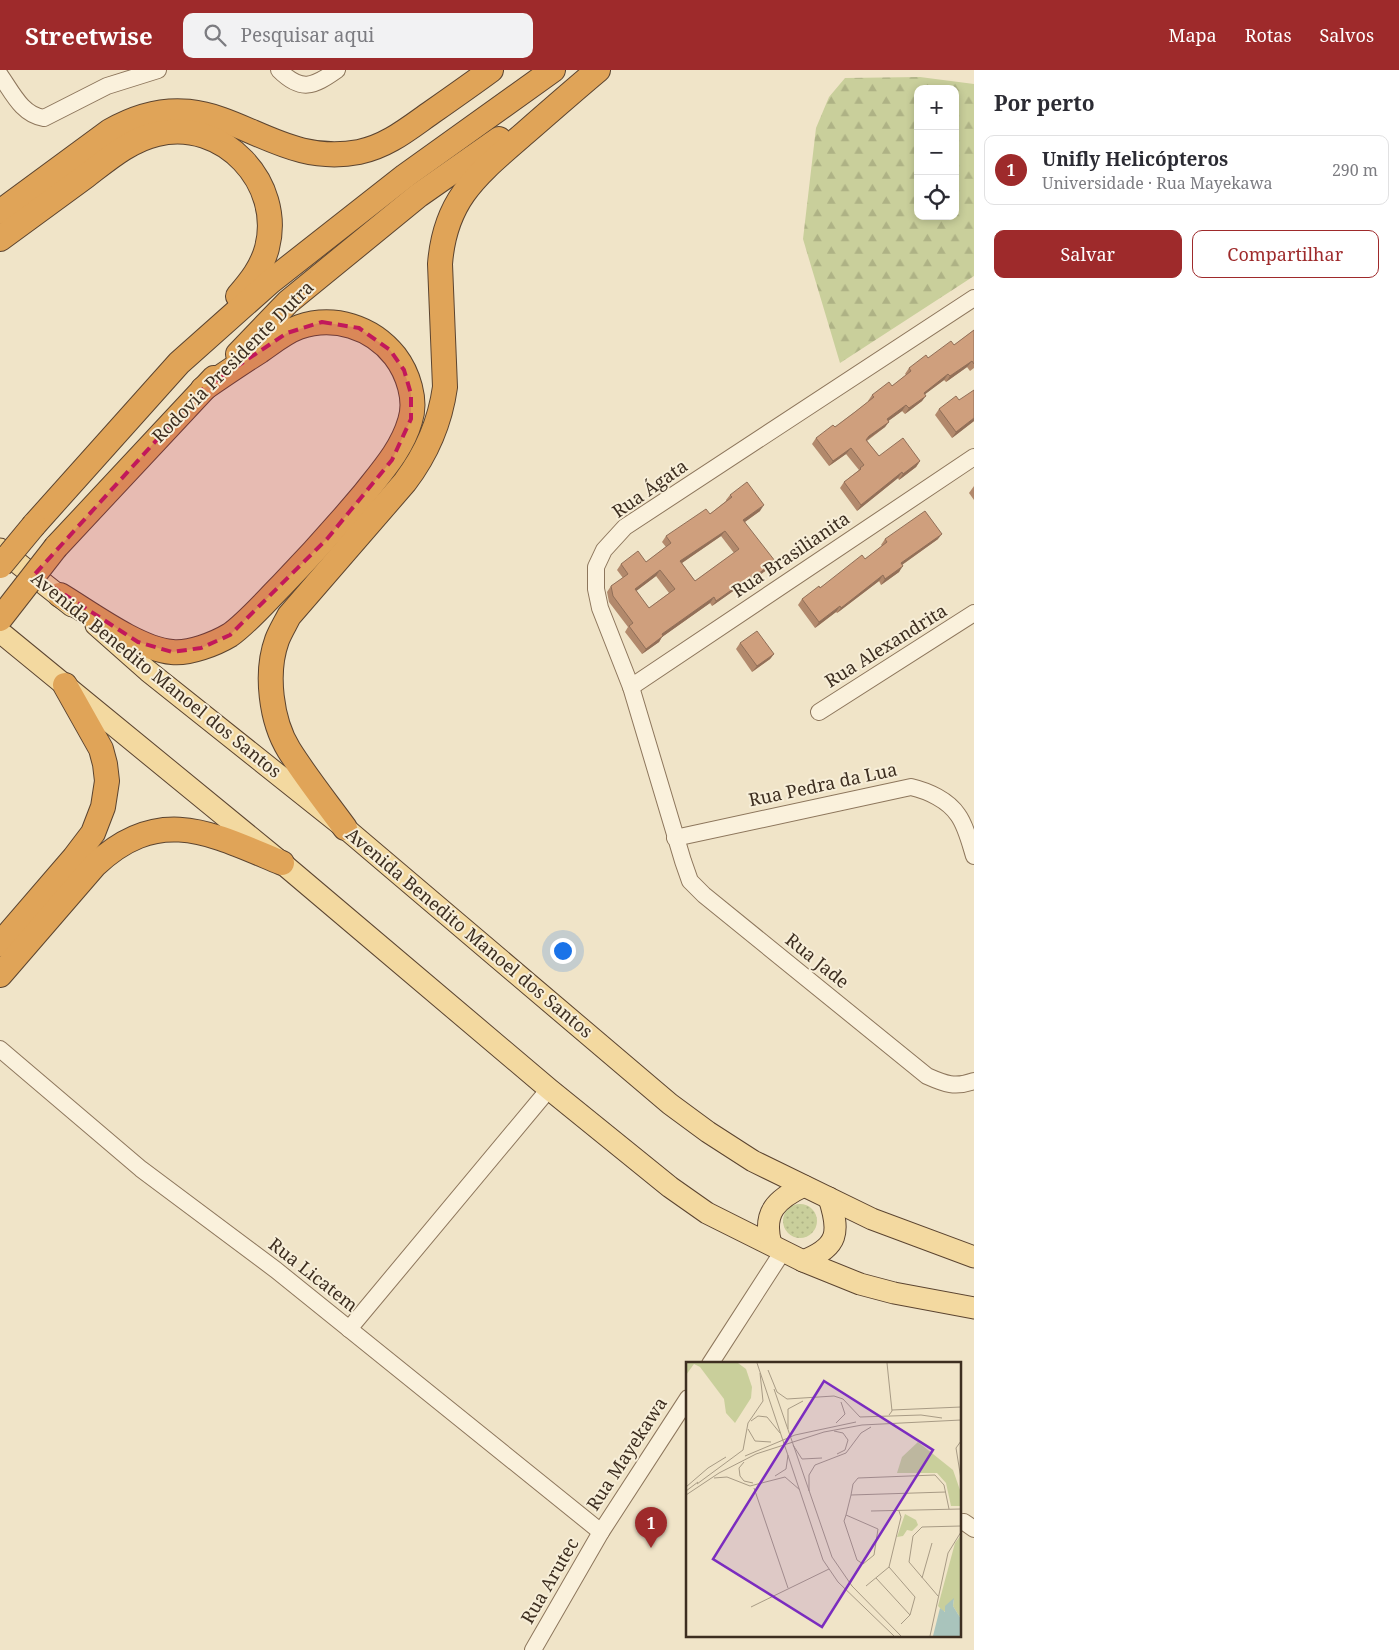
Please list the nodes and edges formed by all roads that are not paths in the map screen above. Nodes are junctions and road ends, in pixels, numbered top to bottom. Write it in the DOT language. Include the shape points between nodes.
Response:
graph roads {
  1 [pos="158,70"];
  2 [pos="279,70"];
  3 [pos="337,70"];
  4 [pos="491,70"];
  5 [pos="553,70"];
  6 [pos="597,70"];
  7 [pos="0,74"];
  8 [pos="0,212"];
  9 [pos="0,239"];
  10 [pos="974,298"];
  11 [pos="179,363"];
  12 [pos="203,389"];
  13 [pos="974,457"];
  14 [pos="0,549"];
  15 [pos="0,566"];
  16 [pos="60,595"];
  17 [pos="974,614"];
  18 [pos="0,619"];
  19 [pos="0,632"];
  20 [pos="64,685"];
  21 [pos="630,686"];
  22 [pos="819,712"];
  23 [pos="345,828"];
  24 [pos="676,838"];
  25 [pos="974,856"];
  26 [pos="282,863"];
  27 [pos="0,944"];
  28 [pos="0,975"];
  29 [pos="0,1050"];
  30 [pos="968,1083"];
  31 [pos="549,1089"];
  32 [pos="804,1186"];
  33 [pos="829,1198"];
  34 [pos="777,1248"];
  35 [pos="974,1257"];
  36 [pos="803,1261"];
  37 [pos="974,1308"];
  38 [pos="349,1329"];
  39 [pos="711,1362"];
  40 [pos="686,1401"];
  41 [pos="601,1532"];
  42 [pos="533,1650"];
  1 -- 7 [label="street" via="108,86 44,118 23,108"];
  2 -- 3 [label="street" via="291,81 306,86"];
  4 -- 8 [label="highway" via="400,135 377,147 346,154 299,150 207,112 180,108 152,112 123,122"];
  5 -- 11 [label="highway, Rodovia Presidente Dutra" via="337,228"];
  6 -- 12 [label="highway, Rodovia Presidente Dutra" via="420,194 288,302"];
  6 -- 23 [label="highway" via="484,169 456,206 441,249 445,387 433,437 405,482 289,616 277,641 270,672 272,701 280,731 288,749"];
  9 -- 11 [label="highway" via="121,150 144,137 185,132 206,136 225,145 246,162 261,184 269,214 268,246 252,281"];
  10 -- 21 [label="street, Rua Ágata" via="625,527 604,550 596,567 596,589 600,608"];
  11 -- 15 [label="highway, Rodovia Presidente Dutra, bridge"];
  12 -- 16 [label="highway" via="287,333 310,324 335,323 371,334 394,354 408,382 411,419 392,460 327,539 230,634 201,648 172,652 138,642"];
  12 -- 18 [label="highway, Rodovia Presidente Dutra, bridge" via="56,548"];
  13 -- 21 [label="street, Rua Brasilianita"];
  14 -- 16 [label="main road, Avenida Benedito Manoel dos Santos"];
  16 -- 23 [label="main road, Avenida Benedito Manoel dos Santos" via="148,671"];
  17 -- 22 [label="street, Rua Alexandrita"];
  19 -- 20 [label="main road"];
  20 -- 26 [label="main road"];
  20 -- 27 [label="highway" via="101,749 107,781 103,807 93,833 79,852"];
  21 -- 24 [label="street, Rua Ágata"];
  23 -- 32 [label="main road, Avenida Benedito Manoel dos Santos" via="670,1104 753,1161"];
  24 -- 25 [label="street, Rua Pedra da Lua" via="911,787 940,799 958,813"];
  24 -- 30 [label="street, Rua Jade" via="690,881 704,895 927,1076 945,1084"];
  26 -- 28 [label="highway" via="221,837 192,830 162,830 132,838 95,865"];
  26 -- 31 [label="main road"];
  29 -- 38 [label="street, Rua Licatem" via="141,1169"];
  31 -- 34 [label="main road" via="707,1213"];
  31 -- 38 [label="street"];
  32 -- 33 [label="main road, Avenida Benedito Manoel dos Santos"];
  32 -- 34 [label="main road" via="776,1204 769,1220 769,1235"];
  33 -- 35 [label="main road, Avenida Benedito Manoel dos Santos" via="872,1219"];
  33 -- 36 [label="main road" via="836,1222 834,1237 826,1250"];
  34 -- 36 [label="main road"];
  34 -- 39 [label="street"];
  36 -- 37 [label="main road" via="860,1284"];
  38 -- 41 [label="street, Rua Licatem"];
  40 -- 41 [label="street, Rua Mayekawa"];
  41 -- 42 [label="street, Rua Arutec"];
}
